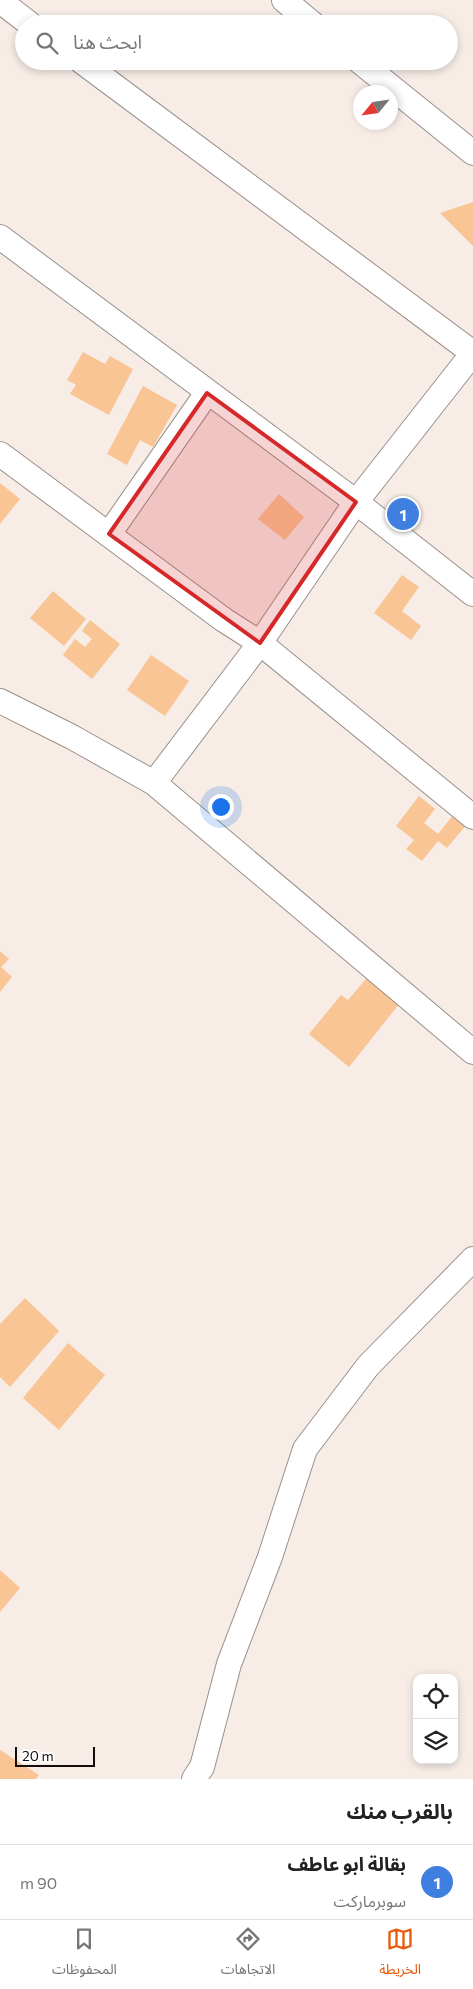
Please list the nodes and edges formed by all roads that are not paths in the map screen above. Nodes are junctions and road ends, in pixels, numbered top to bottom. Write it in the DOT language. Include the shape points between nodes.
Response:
graph roads {
  1 [pos="284,0"];
  2 [pos="0,1"];
  3 [pos="18,15"];
  4 [pos="302,15"];
  5 [pos="93,70"];
  6 [pos="370,70"];
  7 [pos="473,153"];
  8 [pos="0,238"];
  9 [pos="473,353"];
  10 [pos="207,393"];
  11 [pos="0,454"];
  12 [pos="356,502"];
  13 [pos="109,534"];
  14 [pos="473,594"];
  15 [pos="260,643"];
  16 [pos="0,701"];
  17 [pos="154,783"];
  18 [pos="473,818"];
  19 [pos="473,1052"];
  20 [pos="473,1259"];
  21 [pos="194,1779"];
  1 -- 4 [label="street"];
  2 -- 3 [label="street"];
  5 -- 9 [label="street"];
  6 -- 7 [label="street"];
  8 -- 10 [label="street"];
  9 -- 12 [label="street"];
  10 -- 12 [label="street"];
  10 -- 13 [label="street"];
  11 -- 13 [label="street"];
  12 -- 14 [label="street"];
  12 -- 15 [label="street"];
  13 -- 15 [label="street"];
  15 -- 17 [label="street"];
  15 -- 18 [label="street"];
  16 -- 17 [label="street"];
  17 -- 19 [label="street"];
  20 -- 21 [label="street" via="368,1366 305,1449 270,1557 229,1664 202,1767"];
}
